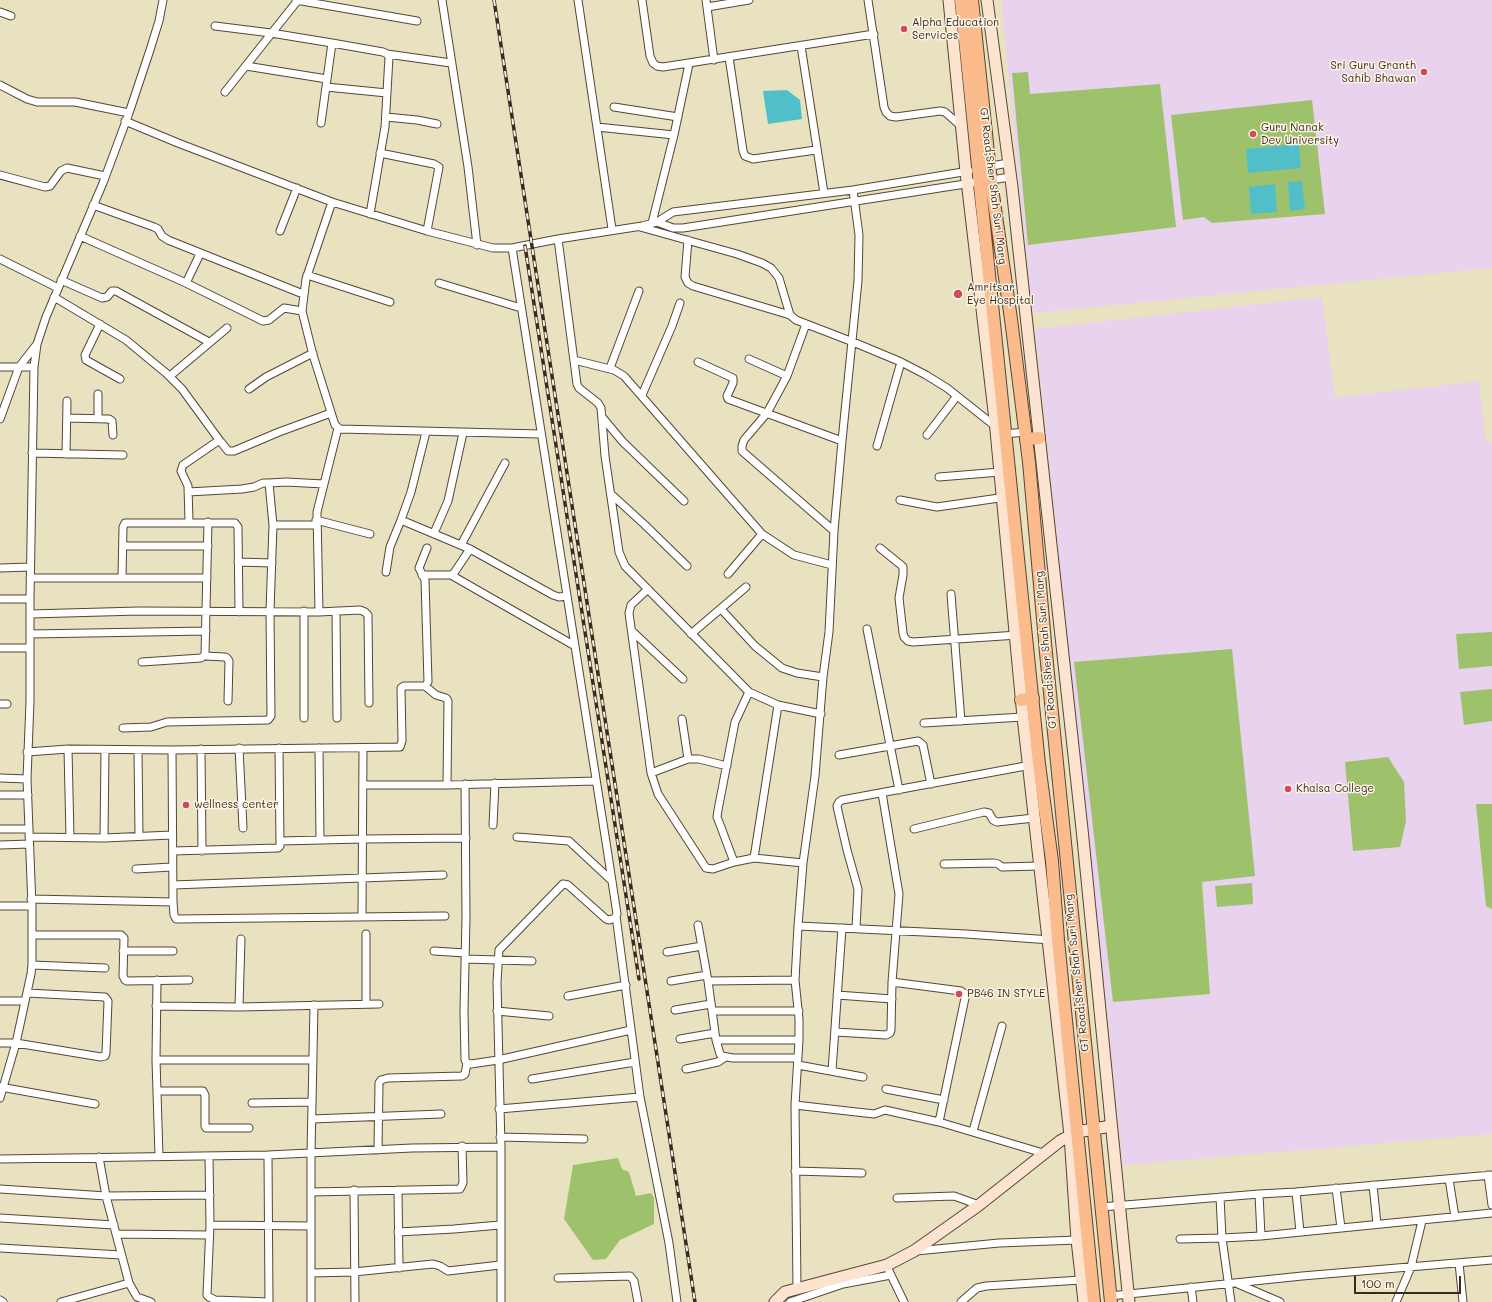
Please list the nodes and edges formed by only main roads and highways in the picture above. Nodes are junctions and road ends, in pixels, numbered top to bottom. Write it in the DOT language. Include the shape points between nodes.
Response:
graph roads {
  1 [pos="949,0"];
  2 [pos="961,0"];
  3 [pos="972,0"];
  4 [pos="987,0"];
  5 [pos="984,168"];
  6 [pos="979,183"];
  7 [pos="1001,431"];
  8 [pos="1025,436"];
  9 [pos="1039,438"];
  10 [pos="1007,497"];
  11 [pos="1027,699"];
  12 [pos="1034,765"];
  13 [pos="1052,940"];
  14 [pos="1111,1126"];
  15 [pos="1092,1129"];
  16 [pos="1074,1134"];
  17 [pos="1128,1298"];
  18 [pos="1110,1299"];
  19 [pos="775,1302"];
  20 [pos="1084,1302"];
  21 [pos="1094,1302"];
  1 -- 6 [label="main road" via="966,172"];
  2 -- 5 [label="main road, GT Road;Sher Shah Suri Marg"];
  3 -- 5 [label="main road, GT Road;Sher Shah Suri Marg"];
  4 -- 9 [label="main road"];
  5 -- 6 [label="main road, GT Road;Sher Shah Suri Marg"];
  6 -- 7 [label="main road, GT Road;Sher Shah Suri Marg"];
  6 -- 8 [label="main road, GT Road;Sher Shah Suri Marg" via="1011,319"];
  7 -- 10 [label="main road, GT Road;Sher Shah Suri Marg"];
  7 -- 10 [label="main road" via="1000,472"];
  8 -- 9 [label="main road"];
  8 -- 15 [label="main road, GT Road;Sher Shah Suri Marg"];
  9 -- 14 [label="main road" via="1082,829"];
  10 -- 11 [label="main road, GT Road;Sher Shah Suri Marg"];
  11 -- 12 [label="main road, GT Road;Sher Shah Suri Marg"];
  11 -- 12 [label="main road" via="1023,718"];
  12 -- 13 [label="main road" via="1034,818 1039,866"];
  12 -- 13 [label="main road, GT Road;Sher Shah Suri Marg" via="1047,816 1052,861"];
  13 -- 16 [label="main road, GT Road;Sher Shah Suri Marg"];
  14 -- 15 [label="main road"];
  14 -- 17 [label="main road"];
  15 -- 16 [label="main road"];
  15 -- 18 [label="main road, GT Road;Sher Shah Suri Marg"];
  16 -- 19 [label="main road" via="1043,1153 979,1205 889,1270 797,1288 785,1292"];
  16 -- 20 [label="main road" via="1077,1240"];
  16 -- 21 [label="main road, GT Road;Sher Shah Suri Marg"];
}
